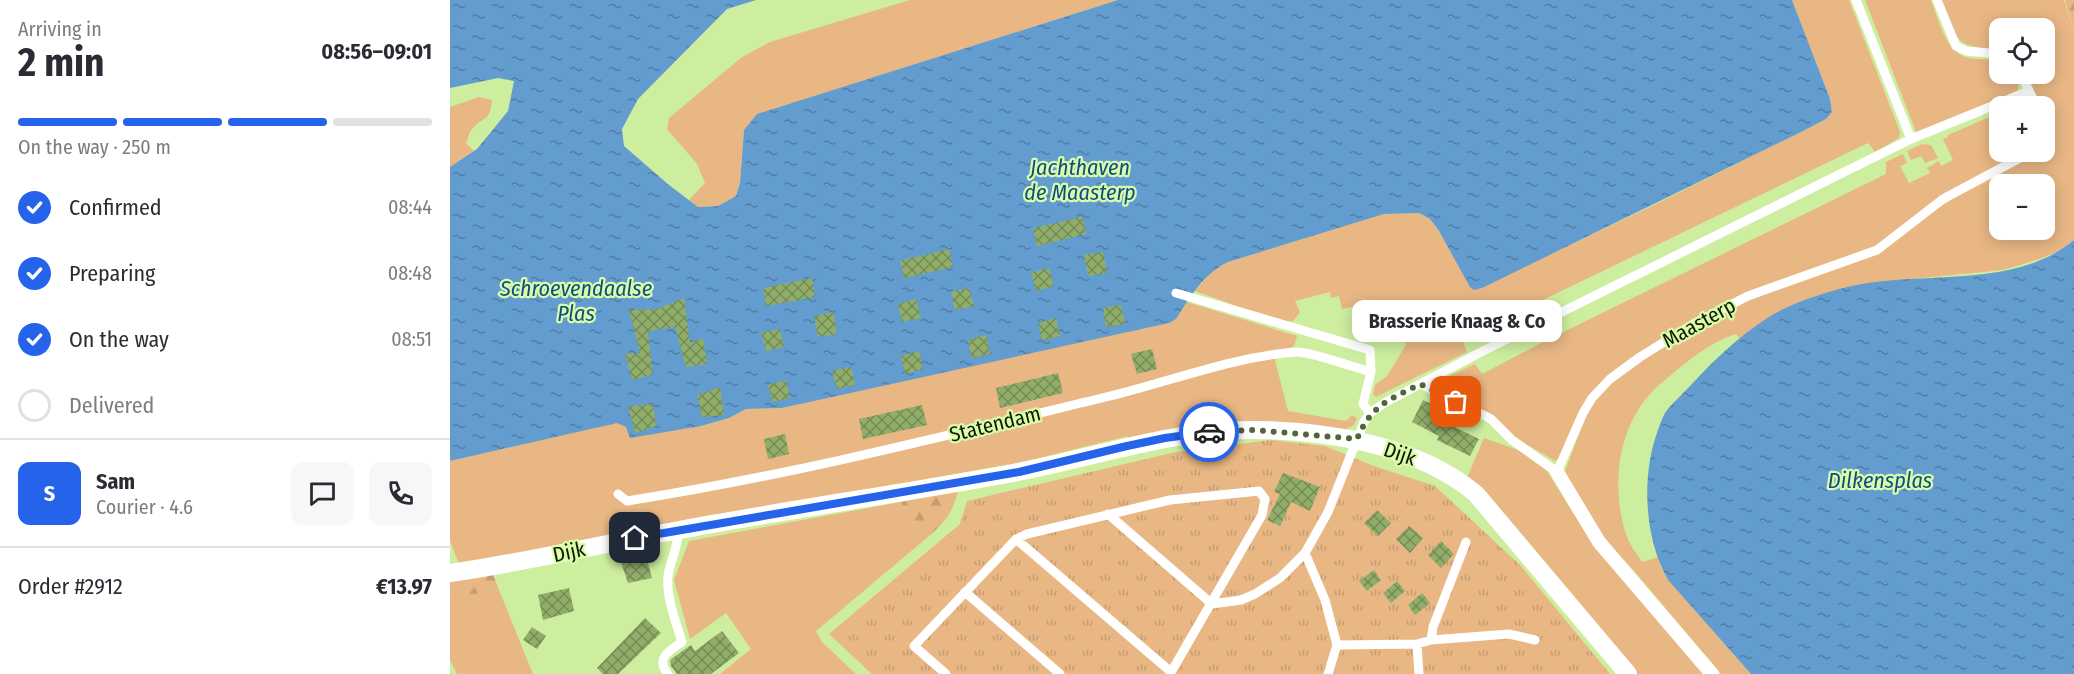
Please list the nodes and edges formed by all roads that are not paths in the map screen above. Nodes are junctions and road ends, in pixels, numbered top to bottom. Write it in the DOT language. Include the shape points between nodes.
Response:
graph roads {
  1 [pos="1856,0"];
  2 [pos="1936,0"];
  3 [pos="1989,53"];
  4 [pos="2025,84"];
  5 [pos="2029,92"];
  6 [pos="2031,96"];
  7 [pos="1911,140"];
  8 [pos="2012,162"];
  9 [pos="1176,292"];
  10 [pos="1371,372"];
  11 [pos="1420,384"];
  12 [pos="1370,413"];
  13 [pos="1357,439"];
  14 [pos="1557,472"];
  15 [pos="618,494"];
  16 [pos="1108,514"];
  17 [pos="678,530"];
  18 [pos="1016,539"];
  19 [pos="1466,542"];
  20 [pos="1305,554"];
  21 [pos="450,573"];
  22 [pos="965,592"];
  23 [pos="1212,603"];
  24 [pos="1431,640"];
  25 [pos="1535,640"];
  26 [pos="1417,644"];
  27 [pos="1337,645"];
  28 [pos="1170,673"];
  29 [pos="668,674"];
  30 [pos="946,674"];
  31 [pos="1060,674"];
  32 [pos="1328,674"];
  33 [pos="1419,674"];
  34 [pos="1628,674"];
  35 [pos="1712,674"];
  1 -- 7 [label="lane"];
  2 -- 3 [label="lane" via="1956,45 1966,51"];
  4 -- 5 [label="lane"];
  5 -- 6 [label="lane"];
  5 -- 7 [label="lane"];
  7 -- 11 [label="lane"];
  8 -- 14 [label="lane, Maasterp" via="1943,199 1876,250 1748,296 1640,357 1592,398"];
  9 -- 10 [label="lane" via="1370,350"];
  10 -- 12 [label="lane" via="1363,404"];
  10 -- 15 [label="lane, Statendam" via="1299,351 1251,357 967,432 627,501"];
  11 -- 12 [label="lane"];
  11 -- 14 [label="lane" via="1491,419 1512,440"];
  12 -- 13 [label="lane"];
  13 -- 17 [label="street, Dijk" via="1255,430 1165,438 1019,472"];
  13 -- 20 [label="lane" via="1328,512"];
  13 -- 34 [label="street, Dijk" via="1442,470 1476,494"];
  14 -- 35 [label="street" via="1599,542"];
  16 -- 18 [label="lane"];
  16 -- 23 [label="lane"];
  16 -- 23 [label="lane" via="1170,500 1259,491 1265,499 1262,515"];
  17 -- 21 [label="street, Dijk"];
  17 -- 29 [label="lane" via="679,541 668,576 682,642 664,655 663,668"];
  18 -- 22 [label="lane"];
  18 -- 28 [label="lane"];
  19 -- 24 [label="lane" via="1432,627"];
  20 -- 23 [label="lane" via="1280,578 1255,594 1241,600"];
  20 -- 27 [label="lane" via="1325,600"];
  22 -- 30 [label="lane" via="914,646"];
  22 -- 31 [label="lane"];
  23 -- 28 [label="lane"];
  24 -- 25 [label="lane" via="1509,634"];
  24 -- 26 [label="lane"];
  26 -- 27 [label="lane"];
  26 -- 33 [label="lane"];
  27 -- 32 [label="lane"];
}
